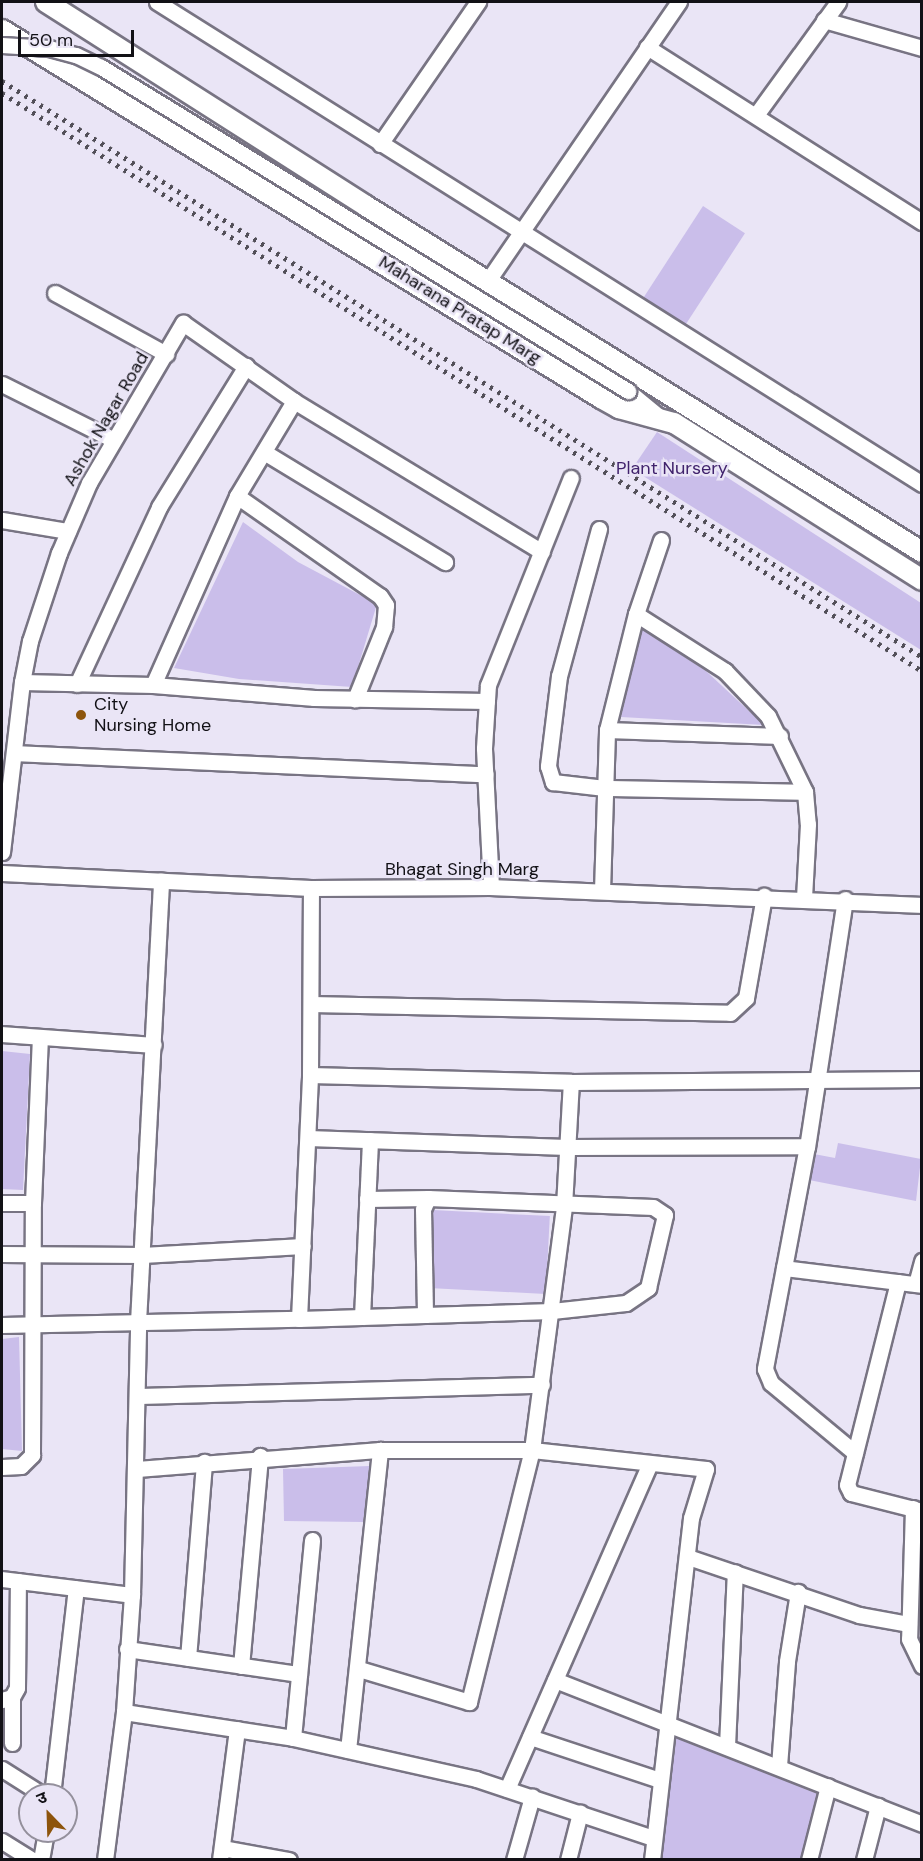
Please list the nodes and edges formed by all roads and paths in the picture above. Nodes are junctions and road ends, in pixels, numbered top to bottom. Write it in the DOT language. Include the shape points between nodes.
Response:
graph roads {
  1 [pos="157,2"];
  2 [pos="478,2"];
  3 [pos="679,2"];
  4 [pos="837,2"];
  5 [pos="50,3"];
  6 [pos="824,20"];
  7 [pos="2,30"];
  8 [pos="93,32"];
  9 [pos="2,45"];
  10 [pos="647,47"];
  11 [pos="921,48"];
  12 [pos="70,71"];
  13 [pos="756,115"];
  14 [pos="380,144"];
  15 [pos="921,222"];
  16 [pos="521,234"];
  17 [pos="487,282"];
  18 [pos="55,294"];
  19 [pos="166,354"];
  20 [pos="246,366"];
  21 [pos="2,384"];
  22 [pos="294,401"];
  23 [pos="663,419"];
  24 [pos="112,439"];
  25 [pos="264,452"];
  26 [pos="571,478"];
  27 [pos="921,484"];
  28 [pos="237,496"];
  29 [pos="2,520"];
  30 [pos="599,529"];
  31 [pos="68,531"];
  32 [pos="661,540"];
  33 [pos="542,552"];
  34 [pos="921,552"];
  35 [pos="445,562"];
  36 [pos="921,580"];
  37 [pos="636,614"];
  38 [pos="22,682"];
  39 [pos="77,684"];
  40 [pos="153,685"];
  41 [pos="355,699"];
  42 [pos="487,701"];
  43 [pos="607,730"];
  44 [pos="780,736"];
  45 [pos="15,753"];
  46 [pos="486,774"];
  47 [pos="605,788"];
  48 [pos="805,792"];
  49 [pos="2,852"];
  50 [pos="2,873"];
  51 [pos="161,881"];
  52 [pos="491,887"];
  53 [pos="311,888"];
  54 [pos="602,891"];
  55 [pos="764,896"];
  56 [pos="804,898"];
  57 [pos="845,899"];
  58 [pos="921,905"];
  59 [pos="311,1004"];
  60 [pos="2,1034"];
  61 [pos="40,1038"];
  62 [pos="154,1045"];
  63 [pos="310,1076"];
  64 [pos="921,1079"];
  65 [pos="816,1080"];
  66 [pos="571,1082"];
  67 [pos="308,1138"];
  68 [pos="370,1140"];
  69 [pos="807,1146"];
  70 [pos="567,1147"];
  71 [pos="428,1198"];
  72 [pos="367,1199"];
  73 [pos="2,1203"];
  74 [pos="33,1203"];
  75 [pos="564,1206"];
  76 [pos="303,1246"];
  77 [pos="2,1254"];
  78 [pos="33,1255"];
  79 [pos="142,1255"];
  80 [pos="921,1261"];
  81 [pos="784,1268"];
  82 [pos="898,1282"];
  83 [pos="919,1284"];
  84 [pos="552,1311"];
  85 [pos="425,1315"];
  86 [pos="362,1317"];
  87 [pos="299,1319"];
  88 [pos="138,1322"];
  89 [pos="2,1325"];
  90 [pos="32,1325"];
  91 [pos="542,1385"];
  92 [pos="138,1396"];
  93 [pos="380,1450"];
  94 [pos="532,1450"];
  95 [pos="855,1453"];
  96 [pos="260,1456"];
  97 [pos="204,1462"];
  98 [pos="650,1464"];
  99 [pos="2,1467"];
  100 [pos="137,1469"];
  101 [pos="917,1510"];
  102 [pos="312,1540"];
  103 [pos="688,1557"];
  104 [pos="735,1572"];
  105 [pos="2,1579"];
  106 [pos="18,1581"];
  107 [pos="76,1588"];
  108 [pos="798,1593"];
  109 [pos="132,1595"];
  110 [pos="909,1624"];
  111 [pos="127,1649"];
  112 [pos="188,1658"];
  113 [pos="241,1666"];
  114 [pos="921,1666"];
  115 [pos="359,1669"];
  116 [pos="299,1674"];
  117 [pos="555,1680"];
  118 [pos="7,1698"];
  119 [pos="124,1712"];
  120 [pos="668,1724"];
  121 [pos="237,1729"];
  122 [pos="530,1737"];
  123 [pos="293,1738"];
  124 [pos="12,1743"];
  125 [pos="727,1746"];
  126 [pos="348,1750"];
  127 [pos="779,1766"];
  128 [pos="2,1768"];
  129 [pos="660,1780"];
  130 [pos="25,1783"];
  131 [pos="53,1783"];
  132 [pos="828,1786"];
  133 [pos="507,1789"];
  134 [pos="532,1797"];
  135 [pos="878,1806"];
  136 [pos="580,1813"];
  137 [pos="921,1824"];
  138 [pos="653,1838"];
  139 [pos="2,1841"];
  140 [pos="44,1843"];
  141 [pos="221,1854"];
  142 [pos="32,1860"];
  143 [pos="41,1860"];
  144 [pos="105,1860"];
  145 [pos="289,1860"];
  146 [pos="514,1860"];
  147 [pos="568,1860"];
  148 [pos="652,1860"];
  149 [pos="809,1860"];
  150 [pos="864,1860"];
  1 -- 14 [label="street"];
  2 -- 14 [label="street"];
  3 -- 10 [label="street"];
  4 -- 6 [label="street"];
  5 -- 8 [label="main road"];
  6 -- 11 [label="street"];
  6 -- 13 [label="street"];
  7 -- 12 [label="main road, Maharana Pratap Marg"];
  8 -- 12 [label="main road"];
  8 -- 17 [label="main road"];
  9 -- 23 [label="street, bridge" via="49,48 101,67 628,391"];
  10 -- 13 [label="street"];
  10 -- 16 [label="street"];
  12 -- 23 [label="main road, Maharana Pratap Marg" via="602,398 620,408"];
  13 -- 15 [label="street"];
  14 -- 16 [label="street"];
  16 -- 17 [label="street"];
  16 -- 27 [label="street"];
  17 -- 34 [label="main road"];
  18 -- 19 [label="street"];
  19 -- 20 [label="street, Ashok Nagar Road" via="183,323"];
  19 -- 24 [label="street, Ashok Nagar Road"];
  20 -- 22 [label="street"];
  20 -- 39 [label="street" via="159,507"];
  21 -- 24 [label="street"];
  22 -- 25 [label="street"];
  22 -- 33 [label="street"];
  23 -- 36 [label="main road, Maharana Pratap Marg"];
  24 -- 31 [label="street, Ashok Nagar Road"];
  25 -- 28 [label="street"];
  25 -- 35 [label="street"];
  26 -- 33 [label="street"];
  28 -- 40 [label="street"];
  28 -- 41 [label="street" via="380,596 386,605 384,627"];
  29 -- 31 [label="street"];
  30 -- 47 [label="street" via="561,666 548,766 553,782 559,785"];
  31 -- 38 [label="street, Ashok Nagar Road" via="30,641"];
  32 -- 37 [label="street"];
  33 -- 42 [label="street" via="497,656"];
  37 -- 43 [label="street"];
  37 -- 44 [label="street" via="732,678 756,701"];
  38 -- 39 [label="street"];
  38 -- 45 [label="street, Ashok Nagar Road"];
  39 -- 40 [label="street"];
  40 -- 41 [label="street"];
  41 -- 42 [label="street"];
  42 -- 46 [label="street"];
  43 -- 44 [label="street"];
  43 -- 47 [label="street"];
  44 -- 48 [label="street"];
  45 -- 46 [label="street"];
  45 -- 49 [label="street, Ashok Nagar Road"];
  46 -- 52 [label="street"];
  47 -- 48 [label="street"];
  47 -- 54 [label="street"];
  48 -- 56 [label="street" via="808,824"];
  50 -- 51 [label="street, Bhagat Singh Marg"];
  51 -- 53 [label="street, Bhagat Singh Marg"];
  51 -- 62 [label="street"];
  52 -- 53 [label="street, Bhagat Singh Marg"];
  52 -- 54 [label="street, Bhagat Singh Marg"];
  53 -- 59 [label="street"];
  54 -- 55 [label="street, Bhagat Singh Marg"];
  55 -- 56 [label="street, Bhagat Singh Marg"];
  55 -- 59 [label="street" via="746,998 730,1012"];
  56 -- 57 [label="street, Bhagat Singh Marg"];
  57 -- 58 [label="street, Bhagat Singh Marg"];
  57 -- 65 [label="street"];
  59 -- 63 [label="street"];
  60 -- 61 [label="street"];
  61 -- 62 [label="street"];
  61 -- 74 [label="street"];
  62 -- 79 [label="street"];
  63 -- 66 [label="street"];
  63 -- 67 [label="street"];
  64 -- 65 [label="street"];
  65 -- 66 [label="street"];
  65 -- 69 [label="street"];
  66 -- 70 [label="street"];
  67 -- 68 [label="street"];
  67 -- 76 [label="street"];
  68 -- 70 [label="street"];
  68 -- 72 [label="street"];
  69 -- 70 [label="street"];
  69 -- 81 [label="street"];
  70 -- 75 [label="street"];
  71 -- 72 [label="street"];
  71 -- 75 [label="street"];
  71 -- 85 [label="street" via="423,1209"];
  72 -- 86 [label="street"];
  73 -- 74 [label="street"];
  74 -- 78 [label="street"];
  75 -- 84 [label="street"];
  75 -- 84 [label="street" via="654,1208 667,1221 643,1294 626,1303"];
  76 -- 79 [label="street"];
  76 -- 87 [label="street"];
  77 -- 78 [label="street"];
  78 -- 79 [label="street"];
  78 -- 90 [label="street"];
  79 -- 88 [label="street"];
  80 -- 83 [label="street"];
  81 -- 82 [label="street"];
  81 -- 95 [label="street" via="765,1369 771,1383"];
  82 -- 83 [label="street"];
  82 -- 95 [label="street"];
  84 -- 85 [label="street"];
  84 -- 91 [label="street"];
  85 -- 86 [label="street"];
  86 -- 87 [label="street"];
  87 -- 88 [label="street"];
  88 -- 90 [label="street"];
  88 -- 92 [label="street"];
  89 -- 90 [label="street"];
  90 -- 99 [label="street" via="32,1455 21,1466"];
  91 -- 92 [label="street"];
  91 -- 94 [label="street"];
  92 -- 100 [label="street"];
  93 -- 94 [label="street"];
  93 -- 96 [label="street"];
  93 -- 115 [label="street"];
  94 -- 98 [label="street"];
  94 -- 115 [label="street" via="469,1702"];
  95 -- 101 [label="street" via="848,1485 851,1493"];
  96 -- 97 [label="street"];
  96 -- 113 [label="street"];
  97 -- 100 [label="street"];
  97 -- 112 [label="street"];
  98 -- 103 [label="street" via="706,1469 691,1518"];
  98 -- 117 [label="street"];
  100 -- 109 [label="street"];
  101 -- 110 [label="street"];
  102 -- 116 [label="street"];
  103 -- 104 [label="street"];
  103 -- 120 [label="street"];
  104 -- 108 [label="street"];
  104 -- 125 [label="street"];
  105 -- 106 [label="street"];
  106 -- 107 [label="street"];
  106 -- 118 [label="street" via="17,1688"];
  107 -- 109 [label="street"];
  107 -- 131 [label="street"];
  108 -- 110 [label="street" via="859,1615"];
  108 -- 127 [label="street" via="787,1662"];
  109 -- 111 [label="street"];
  110 -- 114 [label="street" via="911,1649"];
  111 -- 112 [label="street"];
  111 -- 119 [label="street"];
  112 -- 113 [label="street"];
  113 -- 116 [label="street"];
  115 -- 126 [label="street"];
  116 -- 123 [label="street"];
  117 -- 120 [label="street"];
  117 -- 122 [label="street"];
  118 -- 124 [label="street"];
  119 -- 121 [label="street"];
  119 -- 144 [label="street"];
  120 -- 125 [label="street"];
  120 -- 129 [label="street"];
  121 -- 123 [label="street"];
  121 -- 141 [label="street"];
  122 -- 129 [label="street"];
  122 -- 133 [label="street"];
  123 -- 126 [label="street"];
  125 -- 127 [label="street"];
  126 -- 133 [label="street"];
  127 -- 132 [label="street"];
  128 -- 130 [label="street"];
  129 -- 138 [label="street"];
  132 -- 135 [label="street"];
  132 -- 149 [label="street"];
  133 -- 134 [label="street"];
  134 -- 136 [label="street"];
  134 -- 146 [label="street"];
  135 -- 137 [label="street"];
  135 -- 150 [label="street"];
  136 -- 138 [label="street"];
  136 -- 147 [label="street"];
  138 -- 148 [label="street"];
  139 -- 142 [label="street"];
  140 -- 143 [label="street"];
  141 -- 145 [label="street"];
}
